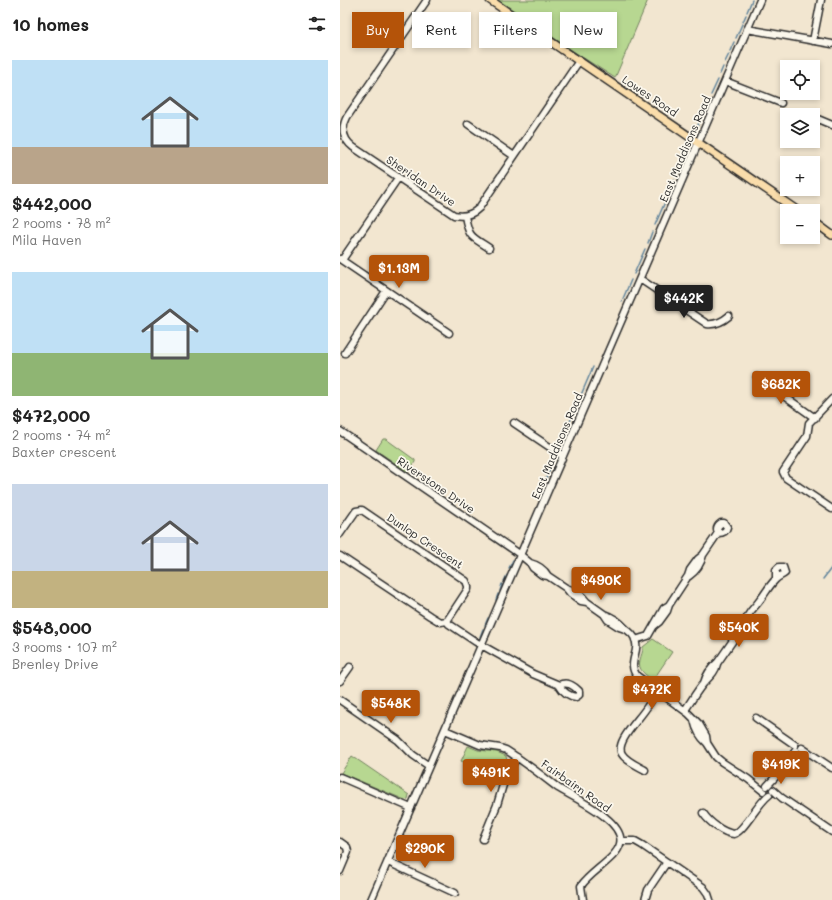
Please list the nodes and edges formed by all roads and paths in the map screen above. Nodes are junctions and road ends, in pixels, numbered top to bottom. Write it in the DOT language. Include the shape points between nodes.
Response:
graph roads {
  1 [pos="427,0"];
  2 [pos="490,0"];
  3 [pos="760,0"];
  4 [pos="821,0"];
  5 [pos="747,29"];
  6 [pos="813,41"];
  7 [pos="832,44"];
  8 [pos="579,61"];
  9 [pos="725,81"];
  10 [pos="781,103"];
  11 [pos="820,119"];
  12 [pos="468,124"];
  13 [pos="832,125"];
  14 [pos="699,143"];
  15 [pos="514,156"];
  16 [pos="398,178"];
  17 [pos="788,204"];
  18 [pos="465,216"];
  19 [pos="820,226"];
  20 [pos="832,234"];
  21 [pos="489,248"];
  22 [pos="341,260"];
  23 [pos="640,279"];
  24 [pos="386,291"];
  25 [pos="729,316"];
  26 [pos="449,333"];
  27 [pos="345,353"];
  28 [pos="757,377"];
  29 [pos="832,399"];
  30 [pos="815,418"];
  31 [pos="514,423"];
  32 [pos="340,431"];
  33 [pos="563,456"];
  34 [pos="832,509"];
  35 [pos="340,534"];
  36 [pos="718,534"];
  37 [pos="340,556"];
  38 [pos="520,556"];
  39 [pos="776,578"];
  40 [pos="447,621"];
  41 [pos="635,640"];
  42 [pos="482,645"];
  43 [pos="350,666"];
  44 [pos="340,681"];
  45 [pos="559,685"];
  46 [pos="655,693"];
  47 [pos="340,700"];
  48 [pos="685,710"];
  49 [pos="756,718"];
  50 [pos="445,730"];
  51 [pos="798,748"];
  52 [pos="517,757"];
  53 [pos="429,766"];
  54 [pos="832,768"];
  55 [pos="645,770"];
  56 [pos="340,777"];
  57 [pos="768,791"];
  58 [pos="411,808"];
  59 [pos="703,813"];
  60 [pos="832,832"];
  61 [pos="483,839"];
  62 [pos="621,841"];
  63 [pos="340,842"];
  64 [pos="388,862"];
  65 [pos="667,862"];
  66 [pos="340,870"];
  67 [pos="455,893"];
  68 [pos="371,900"];
  69 [pos="583,900"];
  70 [pos="646,900"];
  71 [pos="710,900"];
  1 -- 16 [label="street, Sheridan Drive" via="344,125 344,133 350,144"];
  2 -- 8 [label="main road, Lowes Road"];
  3 -- 5 [label="street, East Maddisons Road"];
  4 -- 6 [label="street"];
  5 -- 6 [label="street"];
  5 -- 9 [label="street, East Maddisons Road"];
  6 -- 7 [label="street"];
  8 -- 14 [label="main road, Lowes Road"];
  8 -- 15 [label="street, Sheridan Drive"];
  9 -- 10 [label="street"];
  9 -- 14 [label="street, East Maddisons Road"];
  11 -- 13 [label="street"];
  12 -- 15 [label="street"];
  14 -- 17 [label="main road, Lowes Road"];
  14 -- 23 [label="street, East Maddisons Road"];
  15 -- 18 [label="street, Sheridan Drive" via="479,208"];
  16 -- 18 [label="street, Sheridan Drive" via="450,213"];
  16 -- 22 [label="street"];
  18 -- 21 [label="street" via="468,232"];
  19 -- 20 [label="main road"];
  22 -- 24 [label="street"];
  23 -- 25 [label="street" via="707,324 714,325"];
  23 -- 33 [label="street, East Maddisons Road"];
  24 -- 26 [label="street"];
  24 -- 27 [label="street"];
  28 -- 30 [label="street"];
  29 -- 30 [label="street"];
  30 -- 34 [label="street" via="809,423 807,436 783,473 786,478"];
  31 -- 33 [label="street"];
  32 -- 38 [label="street, Riverstone Drive"];
  33 -- 38 [label="street, East Maddisons Road"];
  35 -- 40 [label="street, Dunlop Crescent" via="356,511 362,510 465,580 468,589"];
  36 -- 41 [label="street" via="694,572 688,576 669,605 664,608 648,636"];
  37 -- 40 [label="street" via="431,617 440,622"];
  38 -- 41 [label="street, Riverstone Drive" via="542,575 548,576 581,601 587,602 604,614 608,620 632,634"];
  38 -- 42 [label="street, East Maddisons Road"];
  39 -- 48 [label="street" via="746,617 745,623 705,677 704,683"];
  40 -- 42 [label="street"];
  41 -- 46 [label="street" via="636,650 632,663 634,672"];
  42 -- 45 [label="street" via="536,676"];
  42 -- 50 [label="street, East Maddisons Road"];
  43 -- 44 [label="street"];
  46 -- 48 [label="street"];
  46 -- 55 [label="street" via="643,714 638,717 622,740 620,749 624,757"];
  47 -- 53 [label="street" via="398,740 413,756"];
  48 -- 57 [label="street" via="719,760"];
  49 -- 51 [label="street"];
  50 -- 52 [label="street, Fairbairn Road" via="480,745 503,749"];
  50 -- 53 [label="street, East Maddisons Road"];
  51 -- 54 [label="street"];
  51 -- 57 [label="street"];
  52 -- 61 [label="street" via="506,775 497,806"];
  52 -- 62 [label="street, Fairbairn Road" via="559,788 598,811 618,831"];
  53 -- 58 [label="street, East Maddisons Road"];
  56 -- 58 [label="street"];
  57 -- 59 [label="street" via="740,831 734,834 712,823"];
  57 -- 60 [label="street"];
  58 -- 64 [label="street, East Maddisons Road"];
  62 -- 65 [label="street" via="638,842"];
  62 -- 69 [label="street" via="616,853 586,878 581,886"];
  63 -- 66 [label="street" via="347,847 348,852"];
  64 -- 67 [label="street"];
  64 -- 68 [label="street, East Maddisons Road"];
  65 -- 70 [label="street" via="648,890"];
  65 -- 71 [label="street" via="703,887"];
}
